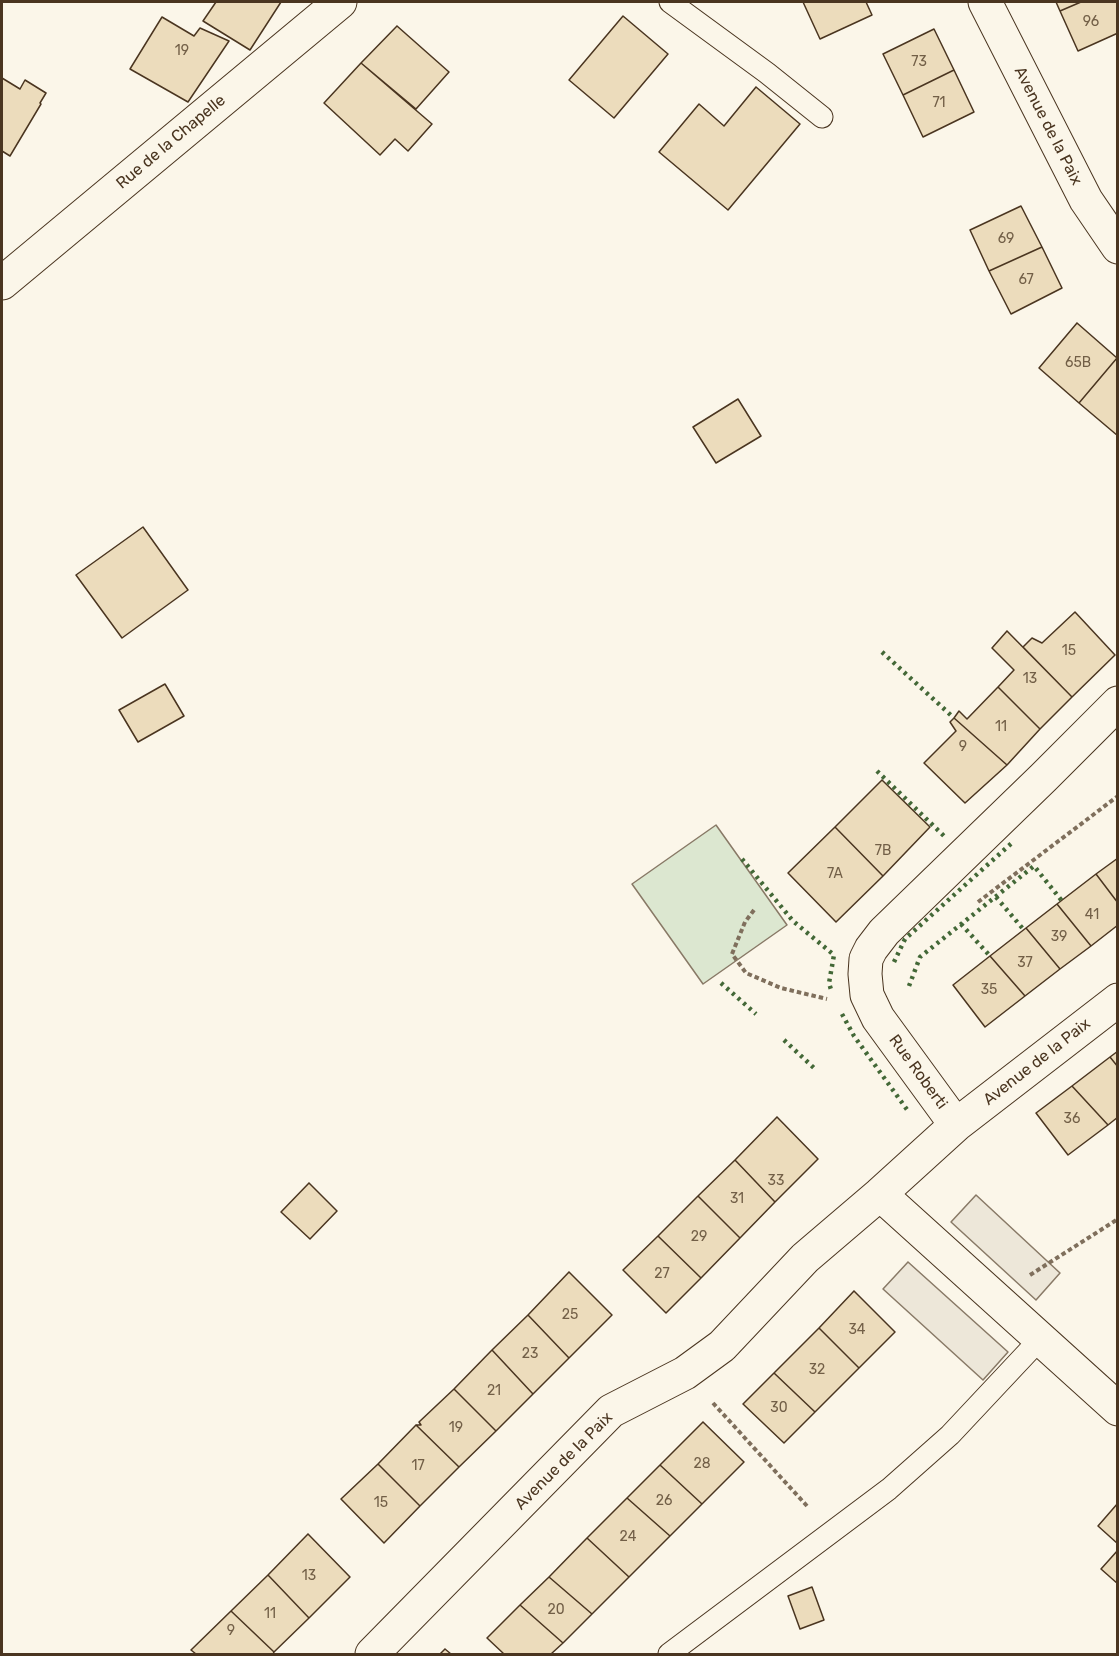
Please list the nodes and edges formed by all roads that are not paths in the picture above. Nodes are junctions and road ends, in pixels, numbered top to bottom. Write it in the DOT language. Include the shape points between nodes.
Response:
graph roads {
  1 [pos="340,2"];
  2 [pos="670,2"];
  3 [pos="985,2"];
  4 [pos="822,117"];
  5 [pos="1118,247"];
  6 [pos="2,283"];
  7 [pos="1118,703"];
  8 [pos="1118,1000"];
  9 [pos="956,1125"];
  10 [pos="880,1194"];
  11 [pos="1041,1338"];
  12 [pos="1118,1409"];
  13 [pos="372,1654"];
  14 [pos="669,1654"];
  1 -- 6 [label="street, Rue de la Chapelle"];
  2 -- 4 [label="lane"];
  3 -- 5 [label="street, Avenue de la Paix" via="1086,200"];
  7 -- 9 [label="street, Rue Roberti" via="884,932 866,959 867,996 878,1018"];
  8 -- 9 [label="street, Avenue de la Paix"];
  9 -- 10 [label="street, Rue Roberti"];
  10 -- 11 [label="street"];
  10 -- 13 [label="street, Avenue de la Paix" via="805,1258 722,1346 685,1373 611,1411"];
  11 -- 12 [label="street"];
  11 -- 14 [label="lane" via="950,1435 889,1489"];
}
